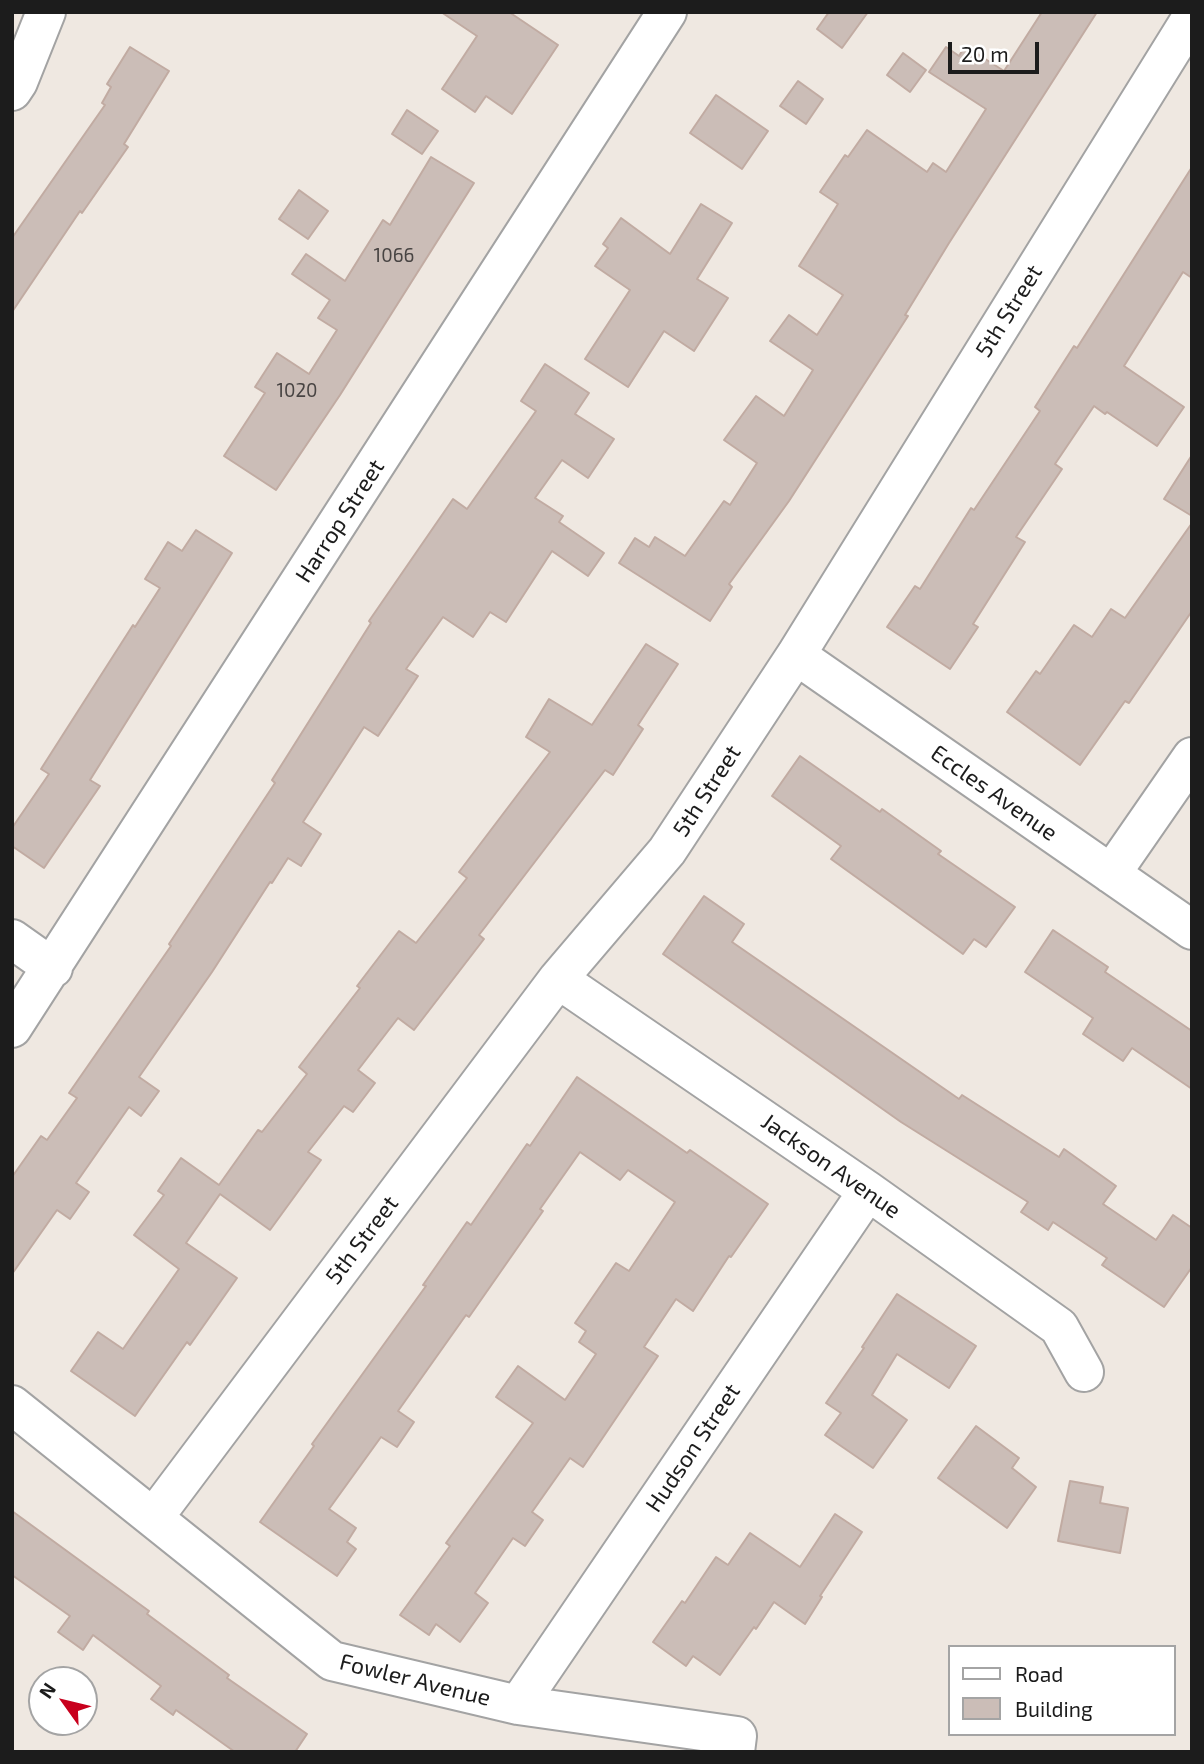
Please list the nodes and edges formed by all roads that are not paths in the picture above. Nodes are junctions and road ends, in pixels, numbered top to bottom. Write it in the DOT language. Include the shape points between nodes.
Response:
graph roads {
  1 [pos="46,12"];
  2 [pos="667,12"];
  3 [pos="1192,17"];
  4 [pos="12,91"];
  5 [pos="796,655"];
  6 [pos="1192,757"];
  7 [pos="1111,874"];
  8 [pos="1192,930"];
  9 [pos="12,939"];
  10 [pos="53,968"];
  11 [pos="558,979"];
  12 [pos="12,1028"];
  13 [pos="868,1191"];
  14 [pos="1084,1372"];
  15 [pos="12,1405"];
  16 [pos="154,1517"];
  17 [pos="518,1705"];
  18 [pos="736,1744"];
  1 -- 4 [label="street"];
  2 -- 10 [label="street, Harrop Street"];
  3 -- 5 [label="street, 5th Street"];
  5 -- 7 [label="street, Eccles Avenue"];
  5 -- 11 [label="street, 5th Street" via="667,851"];
  6 -- 7 [label="street"];
  7 -- 8 [label="street, Eccles Avenue"];
  9 -- 10 [label="street"];
  10 -- 12 [label="street, Harrop Street"];
  11 -- 13 [label="street, Jackson Avenue"];
  11 -- 16 [label="street, 5th Street"];
  13 -- 14 [label="street, Jackson Avenue" via="1059,1327"];
  13 -- 17 [label="street, Hudson Street"];
  15 -- 16 [label="street, Fowler Avenue"];
  16 -- 17 [label="street, Fowler Avenue" via="332,1661"];
  17 -- 18 [label="street, Fowler Avenue"];
}
